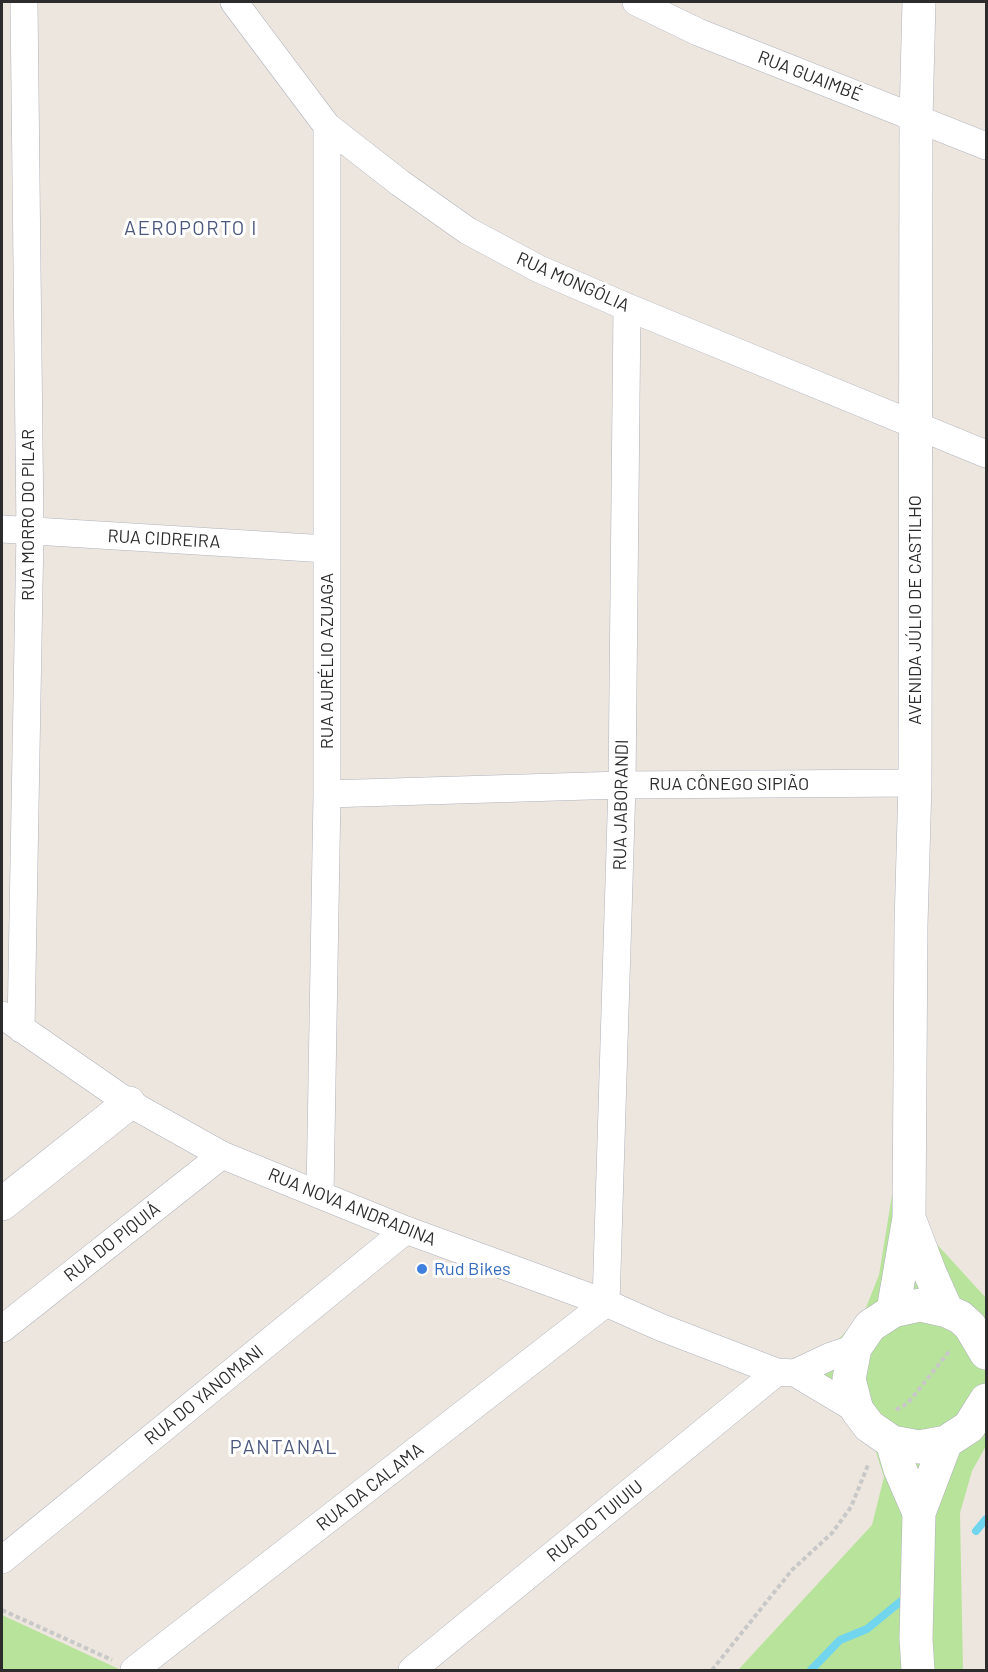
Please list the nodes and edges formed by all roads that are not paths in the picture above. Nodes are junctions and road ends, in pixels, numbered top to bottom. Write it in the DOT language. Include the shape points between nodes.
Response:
graph roads {
  1 [pos="24,2"];
  2 [pos="234,2"];
  3 [pos="636,2"];
  4 [pos="919,2"];
  5 [pos="916,118"];
  6 [pos="327,126"];
  7 [pos="987,146"];
  8 [pos="627,307"];
  9 [pos="915,426"];
  10 [pos="987,454"];
  11 [pos="2,529"];
  12 [pos="30,531"];
  13 [pos="327,549"];
  14 [pos="915,783"];
  15 [pos="622,785"];
  16 [pos="327,794"];
  17 [pos="11,1022"];
  18 [pos="129,1103"];
  19 [pos="222,1155"];
  20 [pos="320,1195"];
  21 [pos="2,1204"];
  22 [pos="909,1218"];
  23 [pos="406,1230"];
  24 [pos="606,1303"];
  25 [pos="893,1311"];
  26 [pos="968,1315"];
  27 [pos="2,1329"];
  28 [pos="855,1348"];
  29 [pos="987,1353"];
  30 [pos="786,1372"];
  31 [pos="972,1425"];
  32 [pos="873,1426"];
  33 [pos="919,1524"];
  34 [pos="2,1560"];
  35 [pos="917,1655"];
  36 [pos="134,1670"];
  37 [pos="412,1671"];
  1 -- 12 [label="street, RUA MORRO DO PILAR"];
  2 -- 6 [label="street, RUA MONGÓLIA"];
  3 -- 5 [label="street, RUA GUAIMBÉ" via="698,32"];
  4 -- 5 [label="main road, AVENIDA JÚLIO DE CASTILHO"];
  5 -- 7 [label="street, RUA GUAIMBÉ"];
  5 -- 9 [label="main road, AVENIDA JÚLIO DE CASTILHO"];
  6 -- 8 [label="street, RUA MONGÓLIA" via="468,231 539,269"];
  6 -- 13 [label="street, RUA AURÉLIO AZUAGA"];
  8 -- 9 [label="street, RUA MONGÓLIA"];
  8 -- 15 [label="street, RUA JABORANDI"];
  9 -- 10 [label="street, RUA MONGÓLIA"];
  9 -- 14 [label="main road, AVENIDA JÚLIO DE CASTILHO"];
  11 -- 12 [label="street, RUA CIDREIRA"];
  12 -- 13 [label="street, RUA CIDREIRA"];
  12 -- 17 [label="street, RUA MORRO DO PILAR"];
  13 -- 16 [label="street, RUA AURÉLIO AZUAGA"];
  14 -- 15 [label="street, RUA CÔNEGO SIPIÃO"];
  14 -- 22 [label="main road, AVENIDA JÚLIO DE CASTILHO"];
  15 -- 16 [label="street, RUA CÔNEGO SIPIÃO"];
  15 -- 24 [label="street, RUA JABORANDI"];
  16 -- 20 [label="street, RUA AURÉLIO AZUAGA"];
  17 -- 18 [label="street, RUA NOVA ANDRADINA"];
  18 -- 19 [label="street, RUA NOVA ANDRADINA"];
  18 -- 21 [label="main road"];
  19 -- 20 [label="street, RUA NOVA ANDRADINA"];
  19 -- 27 [label="street, RUA DO PIQUIÁ"];
  20 -- 23 [label="street, RUA NOVA ANDRADINA"];
  22 -- 25 [label="main road"];
  22 -- 26 [label="main road"];
  23 -- 24 [label="street, RUA NOVA ANDRADINA"];
  23 -- 34 [label="street, RUA DO YANOMANI"];
  24 -- 30 [label="street, RUA NOVA ANDRADINA" via="660,1327"];
  24 -- 36 [label="street, RUA DA CALAMA"];
  25 -- 26 [label="main road" via="920,1305"];
  25 -- 28 [label="main road" via="870,1326"];
  26 -- 29 [label="main road"];
  28 -- 30 [label="street"];
  28 -- 32 [label="main road" via="849,1379"];
  30 -- 32 [label="street, RUA NOVA ANDRADINA"];
  30 -- 37 [label="street, RUA DO TUIUIU"];
  31 -- 32 [label="main road" via="919,1447"];
  31 -- 33 [label="main road"];
  32 -- 33 [label="main road" via="900,1469"];
  33 -- 35 [label="main road"];
}
